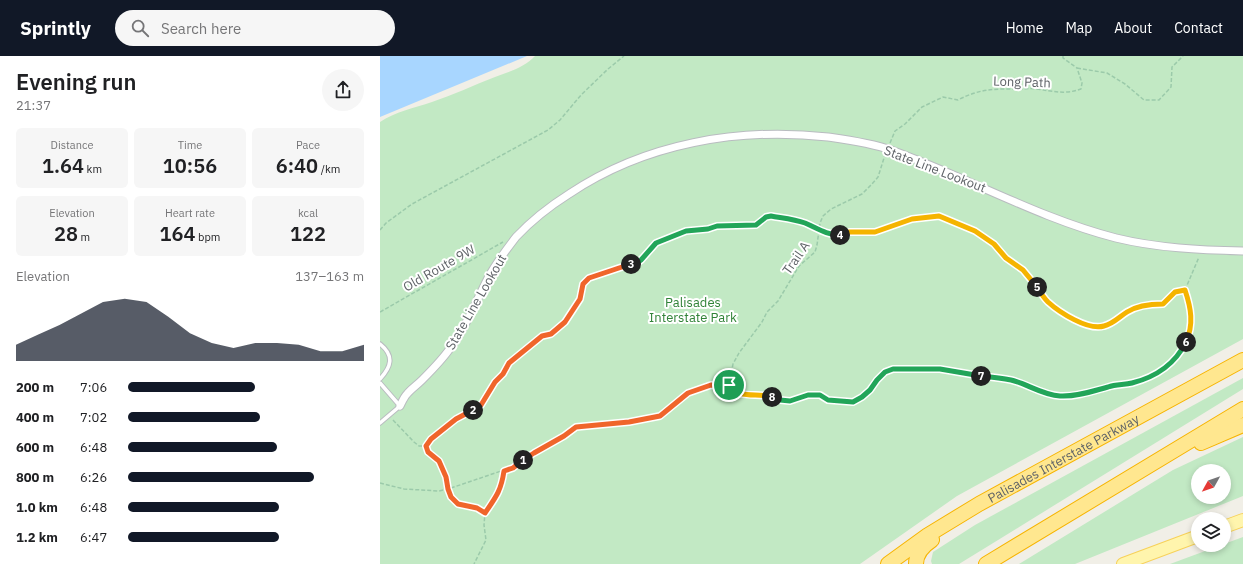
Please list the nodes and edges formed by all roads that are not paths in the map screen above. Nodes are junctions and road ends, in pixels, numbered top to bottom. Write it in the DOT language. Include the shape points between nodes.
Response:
graph roads {
  1 [pos="1243,251"];
  2 [pos="380,344"];
  3 [pos="1243,354"];
  4 [pos="1243,360"];
  5 [pos="380,379"];
  6 [pos="380,383"];
  7 [pos="1199,384"];
  8 [pos="384,388"];
  9 [pos="380,392"];
  10 [pos="400,406"];
  11 [pos="1243,409"];
  12 [pos="380,423"];
  13 [pos="1243,425"];
  14 [pos="1096,498"];
  15 [pos="978,504"];
  16 [pos="1243,520"];
  17 [pos="1231,524"];
  18 [pos="1191,539"];
  19 [pos="1020,544"];
  20 [pos="888,564"];
  21 [pos="916,564"];
  22 [pos="979,564"];
  23 [pos="986,564"];
  24 [pos="1123,564"];
  1 -- 10 [label="street, State Line Lookout" via="1170,247 1114,237 1045,215 925,162 849,140 768,134 734,135 702,140 634,159 604,173 577,188 532,221 501,256 464,328 451,347 438,364 407,394"];
  2 -- 5 [label="lane" via="387,351 390,361"];
  3 -- 7 [label="highway"];
  4 -- 7 [label="highway, Palisades Interstate Parkway"];
  6 -- 8 [label="lane"];
  7 -- 15 [label="highway, Palisades Interstate Parkway"];
  8 -- 9 [label="lane"];
  8 -- 10 [label="lane"];
  10 -- 12 [label="lane"];
  11 -- 14 [label="highway"];
  13 -- 14 [label="highway" via="1188,449"];
  14 -- 19 [label="highway"];
  15 -- 20 [label="highway, Palisades Interstate Parkway"];
  15 -- 21 [label="highway" via="925,545"];
  16 -- 17 [label="main road"];
  18 -- 24 [label="main road"];
  19 -- 22 [label="highway"];
  19 -- 23 [label="highway"];
}
